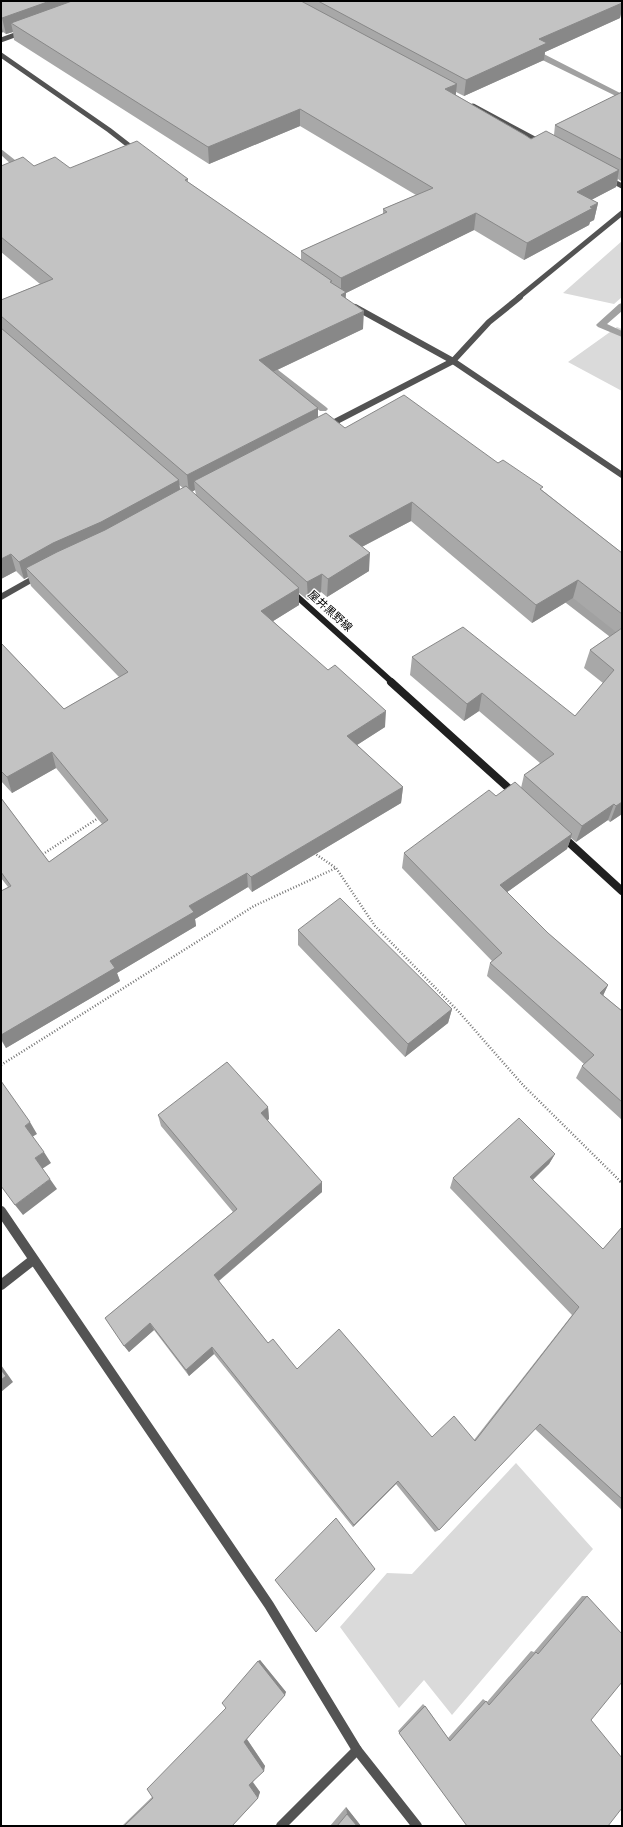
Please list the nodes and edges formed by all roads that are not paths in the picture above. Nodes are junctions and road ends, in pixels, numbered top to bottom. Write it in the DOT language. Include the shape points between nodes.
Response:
graph roads {
  1 [pos="30,29"];
  2 [pos="1,40"];
  3 [pos="1,55"];
  4 [pos="468,103"];
  5 [pos="545,144"];
  6 [pos="139,153"];
  7 [pos="601,174"];
  8 [pos="622,186"];
  9 [pos="622,213"];
  10 [pos="351,306"];
  11 [pos="453,361"];
  12 [pos="318,431"];
  13 [pos="622,475"];
  14 [pos="46,572"];
  15 [pos="288,588"];
  16 [pos="1,597"];
  17 [pos="521,800"];
  18 [pos="557,832"];
  19 [pos="622,891"];
  20 [pos="1,1211"];
  21 [pos="33,1260"];
  22 [pos="1,1285"];
  23 [pos="357,1750"];
  24 [pos="281,1826"];
  25 [pos="417,1826"];
  1 -- 2 [label="street"];
  3 -- 6 [label="street"];
  4 -- 5 [label="street"];
  7 -- 8 [label="street"];
  9 -- 11 [label="street" via="489,322"];
  10 -- 11 [label="street"];
  11 -- 12 [label="street"];
  11 -- 13 [label="street"];
  14 -- 16 [label="street"];
  15 -- 17 [label="main road, 屋井黒野線"];
  18 -- 19 [label="main road"];
  20 -- 21 [label="street"];
  21 -- 22 [label="street"];
  21 -- 23 [label="street" via="269,1605"];
  23 -- 24 [label="street"];
  23 -- 25 [label="street"];
}
